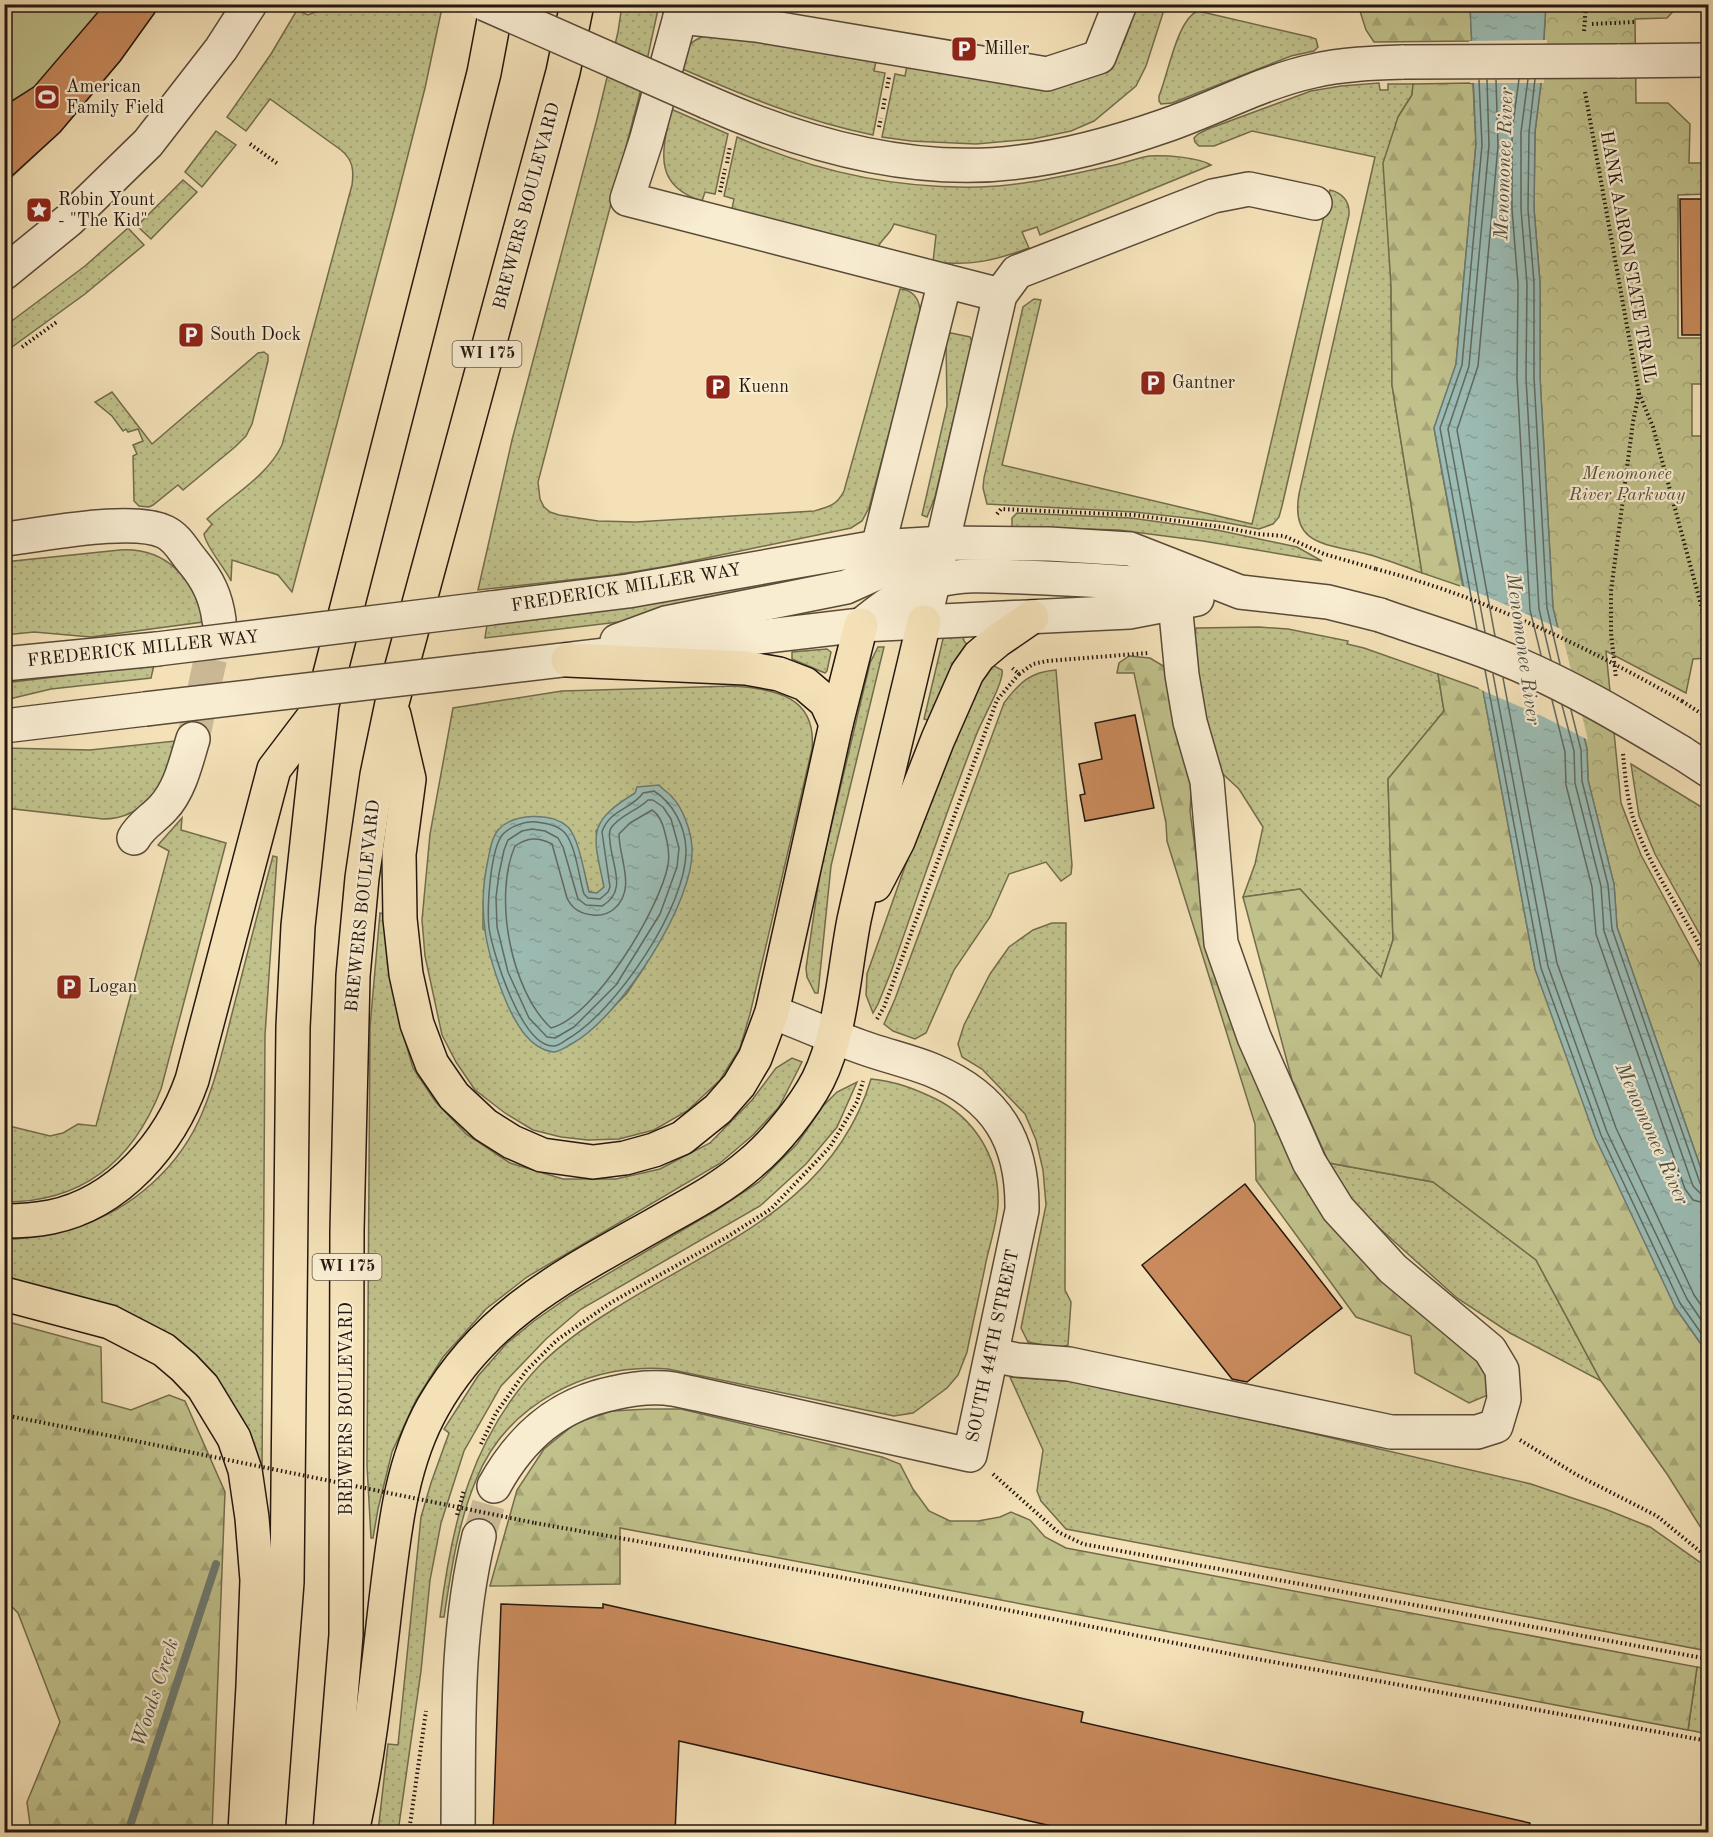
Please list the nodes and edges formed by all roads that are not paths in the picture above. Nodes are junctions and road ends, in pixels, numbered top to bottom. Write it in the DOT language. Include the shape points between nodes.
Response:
graph roads {
  1 [pos="250,4"];
  2 [pos="485,4"];
  3 [pos="497,4"];
  4 [pos="577,4"];
  5 [pos="1119,4"];
  6 [pos="681,11"];
  7 [pos="1708,60"];
  8 [pos="1315,203"];
  9 [pos="4,273"];
  10 [pos="945,281"];
  11 [pos="1000,295"];
  12 [pos="4,539"];
  13 [pos="944,543"];
  14 [pos="874,561"];
  15 [pos="934,581"];
  16 [pos="1240,592"];
  17 [pos="1175,603"];
  18 [pos="1032,617"];
  19 [pos="219,620"];
  20 [pos="924,622"];
  21 [pos="861,625"];
  22 [pos="568,660"];
  23 [pos="4,664"];
  24 [pos="392,703"];
  25 [pos="322,705"];
  26 [pos="836,724"];
  27 [pos="4,726"];
  28 [pos="193,739"];
  29 [pos="1695,762"];
  30 [pos="134,838"];
  31 [pos="854,923"];
  32 [pos="772,1011"];
  33 [pos="833,1036"];
  34 [pos="4,1221"];
  35 [pos="4,1294"];
  36 [pos="992,1355"];
  37 [pos="494,1486"];
  38 [pos="479,1536"];
  39 [pos="245,1833"];
  40 [pos="268,1833"];
  41 [pos="330,1833"];
  42 [pos="352,1833"];
  43 [pos="458,1833"];
  1 -- 9 [label="street" via="221,49 148,143 69,220"];
  2 -- 7 [label="street, bridge" via="707,102 808,141 873,157 979,165 1050,158 1129,137 1282,80 1351,65"];
  3 -- 25 [label="highway, WI 175" via="484,73"];
  4 -- 24 [label="highway, BREWERS BOULEVARD / WI 175" via="564,72"];
  5 -- 6 [label="street" via="1099,57 1047,74"];
  6 -- 10 [label="street" via="627,200"];
  8 -- 11 [label="street" via="1249,189 1212,196 1017,272"];
  10 -- 11 [label="street"];
  10 -- 14 [label="street"];
  11 -- 13 [label="street"];
  12 -- 19 [label="street" via="116,525 164,531 174,537 204,576 217,604"];
  13 -- 14 [label="street, FREDERICK MILLER WAY"];
  13 -- 15 [label="street"];
  13 -- 16 [label="street, FREDERICK MILLER WAY" via="1130,549"];
  14 -- 21 [label="street"];
  14 -- 22 [label="street" via="846,586 666,623"];
  14 -- 23 [label="street, FREDERICK MILLER WAY, bridge" via="157,649"];
  15 -- 16 [label="street" via="969,576 1096,579"];
  15 -- 20 [label="street"];
  15 -- 21 [label="street" via="902,596"];
  16 -- 17 [label="street, FREDERICK MILLER WAY"];
  16 -- 29 [label="street, FREDERICK MILLER WAY, bridge" via="1328,602 1380,615 1506,659 1629,721"];
  17 -- 18 [label="street, FREDERICK MILLER WAY" via="1129,612"];
  17 -- 36 [label="street" via="1188,713 1207,781 1221,943 1254,1037 1309,1162 1338,1209 1394,1269 1490,1350 1502,1370 1504,1399 1496,1426 1477,1432 1391,1432 1070,1364"];
  18 -- 20 [label="street, FREDERICK MILLER WAY"];
  18 -- 31 [label="highway" via="979,656 967,673 898,841"];
  20 -- 21 [label="street, FREDERICK MILLER WAY"];
  20 -- 31 [label="highway"];
  21 -- 22 [label="street, FREDERICK MILLER WAY"];
  21 -- 26 [label="highway"];
  22 -- 26 [label="highway" via="746,668 779,674 805,684 826,702"];
  22 -- 27 [label="street, FREDERICK MILLER WAY, bridge"];
  24 -- 32 [label="highway" via="409,779 399,854 400,919 417,1024 432,1064 453,1096 485,1125 542,1155 593,1162 654,1150 682,1138 718,1109 739,1085 755,1058"];
  24 -- 41 [label="highway, BREWERS BOULEVARD / WI 175" via="362,878 353,976 347,1231 346,1635"];
  25 -- 34 [label="highway" via="274,769 192,1080 177,1116 155,1150 115,1188 53,1217"];
  25 -- 40 [label="highway, WI 175" via="298,926 293,1027 287,1582"];
  26 -- 32 [label="highway"];
  28 -- 30 [label="street" via="172,794"];
  31 -- 33 [label="highway"];
  32 -- 33 [label="street, SOUTH 44TH STREET"];
  33 -- 36 [label="street, SOUTH 44TH STREET" via="933,1071 970,1090 995,1114 1010,1137 1023,1184 1022,1210"];
  33 -- 42 [label="highway" via="818,1079 765,1150 716,1189 565,1276 507,1317 480,1342 431,1410 398,1511 364,1777"];
  35 -- 39 [label="highway" via="110,1322 164,1350 203,1387 234,1438 245,1470 256,1580"];
  36 -- 37 [label="street, SOUTH 44TH STREET" via="970,1455 697,1394 664,1388 631,1389 601,1395 554,1416 513,1455"];
  38 -- 43 [label="street" via="464,1608 459,1672"];
}
